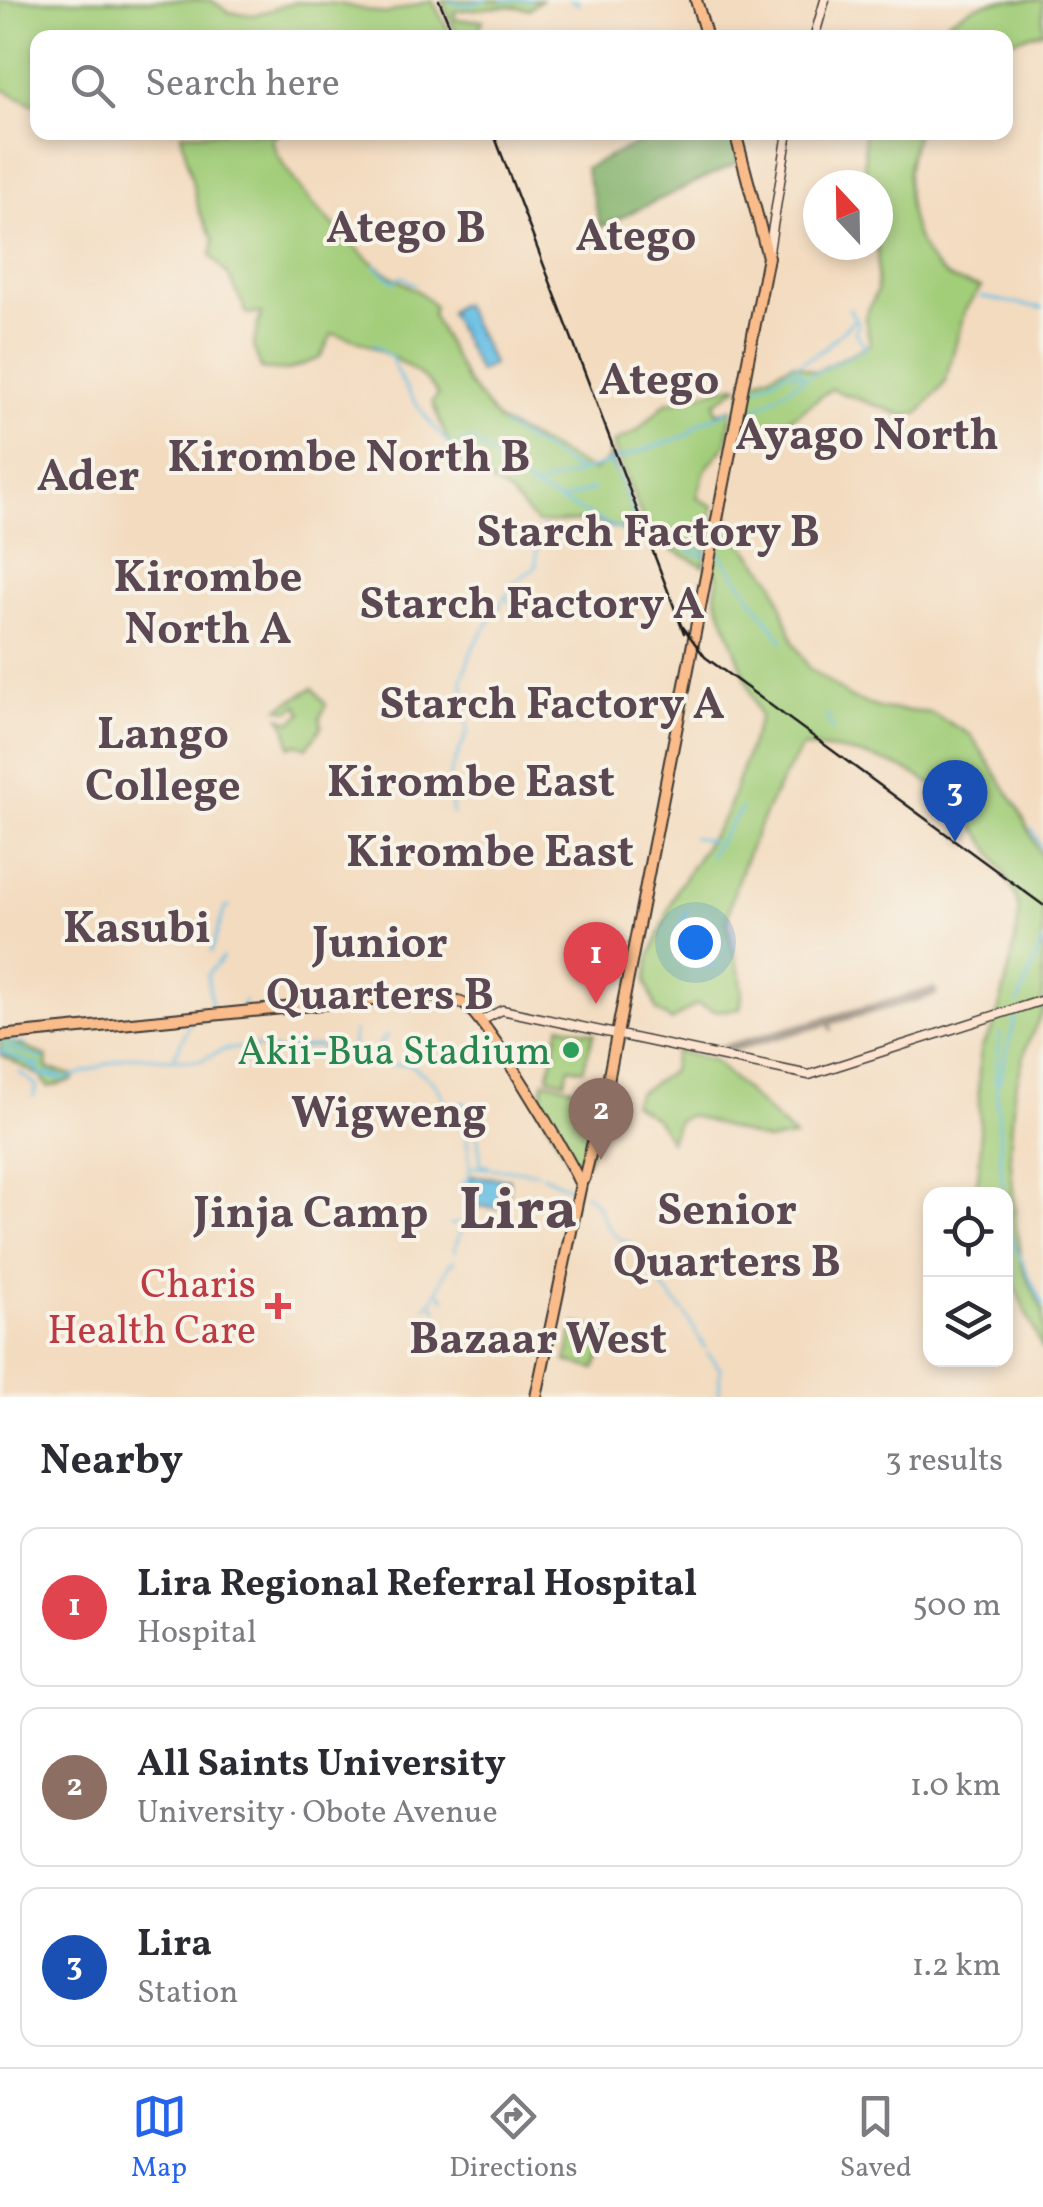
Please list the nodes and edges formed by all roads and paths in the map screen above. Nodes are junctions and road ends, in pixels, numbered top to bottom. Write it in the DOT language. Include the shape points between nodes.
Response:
graph roads {
  1 [pos="696,0"];
  2 [pos="825,0"];
  3 [pos="705,30"];
  4 [pos="816,30"];
  5 [pos="737,140"];
  6 [pos="787,140"];
  7 [pos="768,258"];
  8 [pos="1043,1000"];
  9 [pos="481,1022"];
  10 [pos="0,1036"];
  11 [pos="615,1036"];
  12 [pos="581,1180"];
  13 [pos="536,1397"];
  1 -- 3 [label="main road"];
  2 -- 4 [label="main road"];
  5 -- 7 [label="main road"];
  6 -- 7 [label="main road"];
  7 -- 11 [label="main road"];
  8 -- 11 [label="main road" via="809,1075"];
  9 -- 10 [label="main road" via="462,1002 414,996"];
  9 -- 11 [label="main road" via="502,1010"];
  9 -- 12 [label="main road"];
  11 -- 12 [label="main road" via="605,1083 611,1094 600,1104"];
  12 -- 13 [label="main road"];
}
